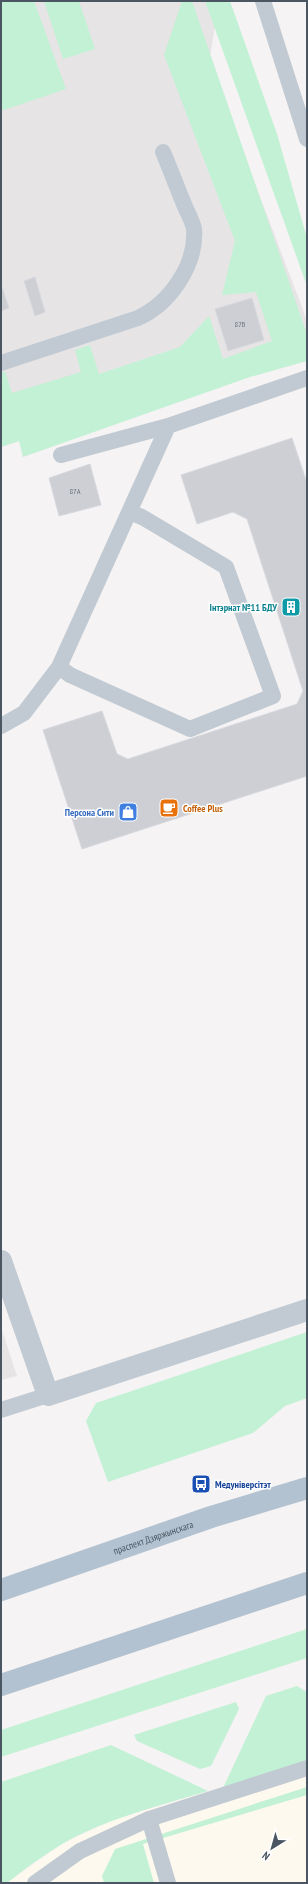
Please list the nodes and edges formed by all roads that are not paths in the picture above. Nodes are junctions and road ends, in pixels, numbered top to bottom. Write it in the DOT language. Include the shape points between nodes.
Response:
graph roads {
  1 [pos="263,1"];
  2 [pos="307,138"];
  3 [pos="163,152"];
  4 [pos="1,364"];
  5 [pos="307,378"];
  6 [pos="168,426"];
  7 [pos="61,455"];
  8 [pos="129,512"];
  9 [pos="59,667"];
  10 [pos="1,726"];
  11 [pos="1,1261"];
  12 [pos="307,1310"];
  13 [pos="48,1395"];
  14 [pos="1,1410"];
  15 [pos="307,1488"];
  16 [pos="307,1583"];
  17 [pos="1,1590"];
  18 [pos="1,1685"];
  19 [pos="307,1768"];
  20 [pos="149,1818"];
  21 [pos="167,1881"];
  22 [pos="35,1883"];
  1 -- 2 [label="lane"];
  3 -- 4 [label="lane" via="194,229 191,255 182,276 170,293 150,313"];
  5 -- 6 [label="lane"];
  6 -- 7 [label="lane"];
  6 -- 8 [label="lane"];
  8 -- 9 [label="lane"];
  8 -- 9 [label="lane" via="142,517 226,567 273,696 190,729 70,675"];
  9 -- 10 [label="lane" via="24,713"];
  11 -- 13 [label="street"];
  12 -- 13 [label="street"];
  13 -- 14 [label="lane"];
  15 -- 17 [label="main road, праспект Дзяржынскага" via="211,1517"];
  16 -- 18 [label="main road"];
  19 -- 20 [label="lane"];
  20 -- 21 [label="lane"];
  20 -- 22 [label="lane" via="80,1851"];
}
